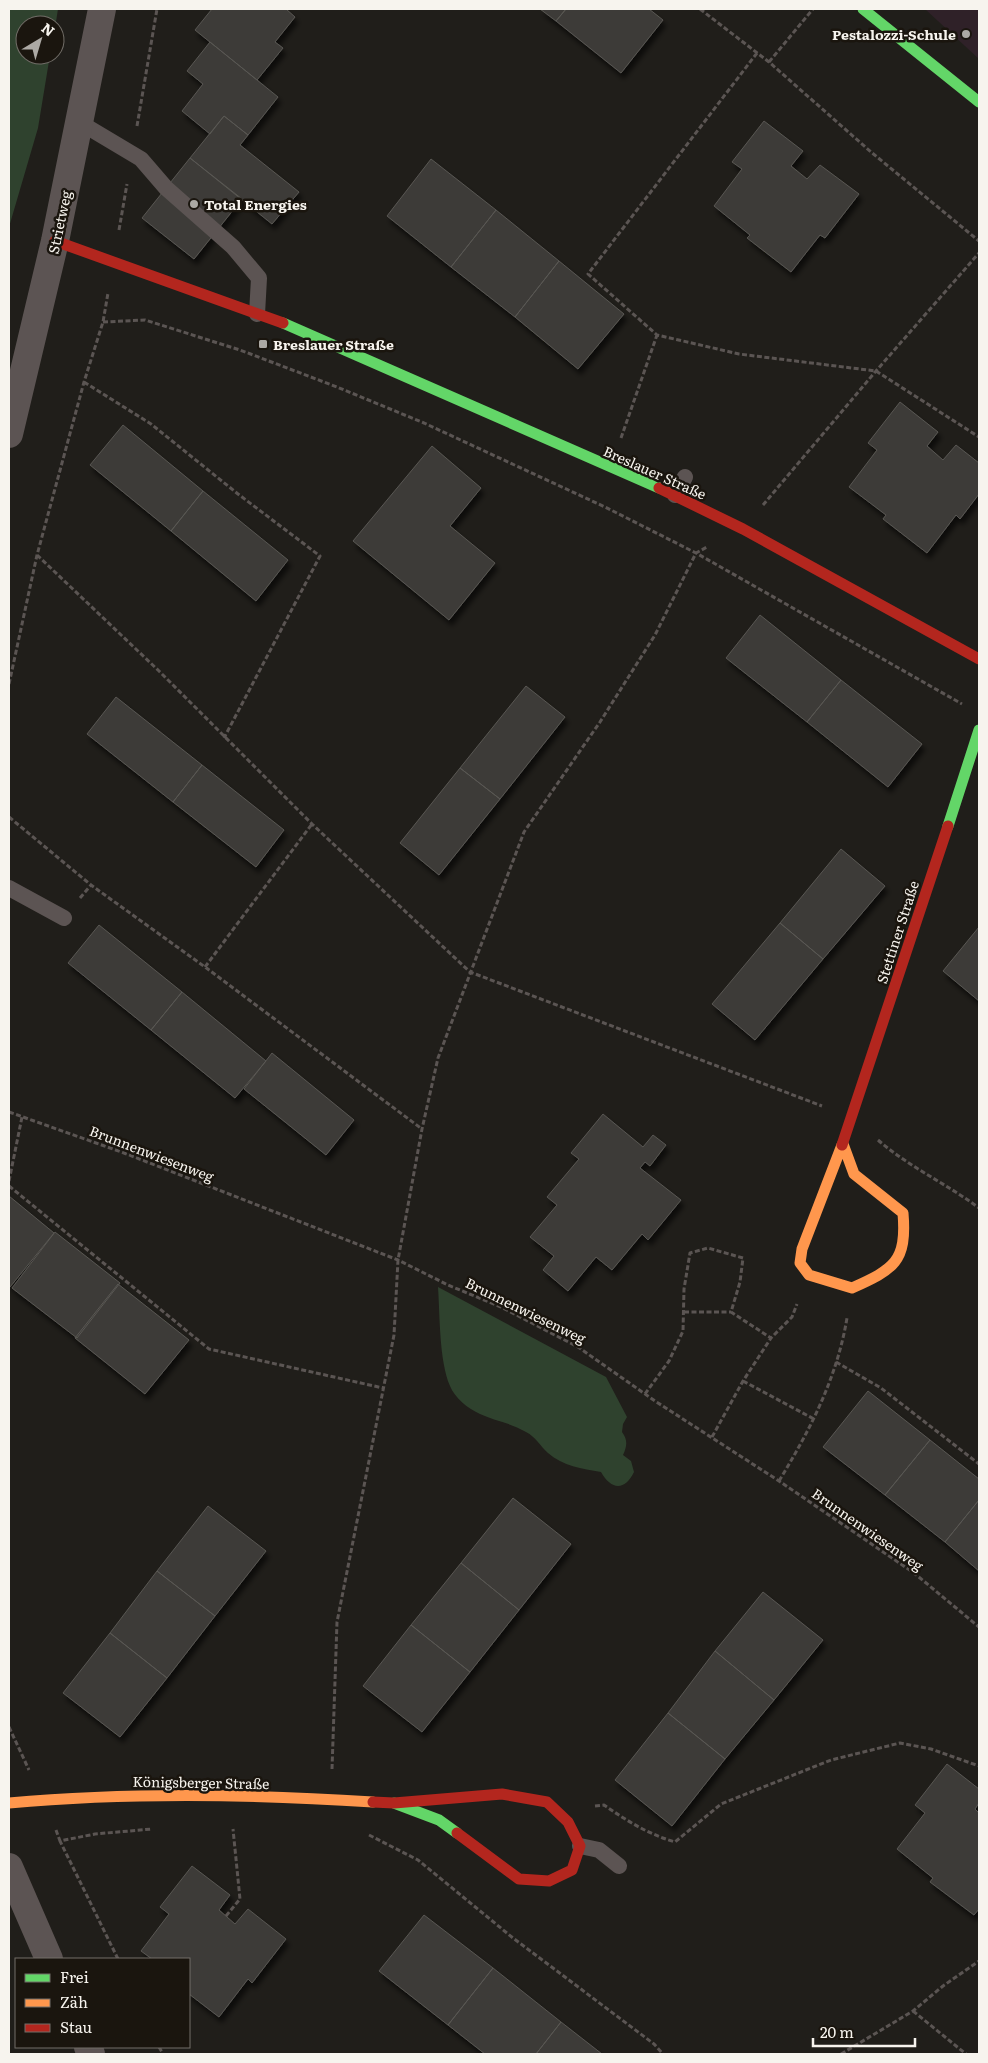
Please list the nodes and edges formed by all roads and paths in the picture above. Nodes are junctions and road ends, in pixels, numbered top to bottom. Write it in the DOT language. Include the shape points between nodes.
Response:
graph roads {
  1 [pos="102,9"];
  2 [pos="157,9"];
  3 [pos="700,9"];
  4 [pos="813,9"];
  5 [pos="863,9"];
  6 [pos="757,53"];
  7 [pos="769,62"];
  8 [pos="979,102"];
  9 [pos="79,122"];
  10 [pos="132,154"];
  11 [pos="55,241"];
  12 [pos="979,241"];
  13 [pos="979,253"];
  14 [pos="114,263"];
  15 [pos="257,314"];
  16 [pos="103,322"];
  17 [pos="657,335"];
  18 [pos="876,371"];
  19 [pos="84,382"];
  20 [pos="9,434"];
  21 [pos="979,437"];
  22 [pos="610,468"];
  23 [pos="685,477"];
  24 [pos="675,495"];
  25 [pos="743,529"];
  26 [pos="696,553"];
  27 [pos="37,555"];
  28 [pos="979,660"];
  29 [pos="9,684"];
  30 [pos="962,704"];
  31 [pos="979,730"];
  32 [pos="224,738"];
  33 [pos="9,817"];
  34 [pos="312,824"];
  35 [pos="9,888"];
  36 [pos="64,918"];
  37 [pos="205,967"];
  38 [pos="470,972"];
  39 [pos="9,1112"];
  40 [pos="22,1117"];
  41 [pos="851,1118"];
  42 [pos="422,1129"];
  43 [pos="843,1144"];
  44 [pos="9,1181"];
  45 [pos="9,1186"];
  46 [pos="979,1208"];
  47 [pos="398,1260"];
  48 [pos="852,1288"];
  49 [pos="684,1312"];
  50 [pos="730,1312"];
  51 [pos="792,1317"];
  52 [pos="771,1338"];
  53 [pos="836,1362"];
  54 [pos="743,1381"];
  55 [pos="383,1388"];
  56 [pos="645,1394"];
  57 [pos="814,1419"];
  58 [pos="712,1437"];
  59 [pos="979,1464"];
  60 [pos="779,1481"];
  61 [pos="979,1626"];
  62 [pos="979,1766"];
  63 [pos="331,1799"];
  64 [pos="9,1803"];
  65 [pos="394,1804"];
  66 [pos="561,1815"];
  67 [pos="232,1821"];
  68 [pos="154,1829"];
  69 [pos="365,1833"];
  70 [pos="580,1846"];
  71 [pos="620,1866"];
  72 [pos="9,1867"];
  73 [pos="226,1916"];
  74 [pos="49,1958"];
  75 [pos="118,1958"];
  76 [pos="979,1961"];
  77 [pos="913,2011"];
  78 [pos="663,2054"];
  79 [pos="841,2054"];
  80 [pos="966,2054"];
  1 -- 9 [label="street, Strietweg"];
  2 -- 10 [label="path"];
  3 -- 6 [label="path"];
  4 -- 7 [label="path"];
  5 -- 8 [label="street"];
  6 -- 7 [label="path"];
  6 -- 17 [label="path" via="588,274"];
  7 -- 12 [label="path"];
  9 -- 10 [label="lane"];
  9 -- 11 [label="street, Strietweg"];
  10 -- 14 [label="path"];
  10 -- 15 [label="lane" via="233,247 258,278"];
  11 -- 14 [label="street, Breslauer Straße"];
  11 -- 20 [label="street, Strietweg"];
  13 -- 18 [label="path"];
  14 -- 15 [label="street, Breslauer Straße"];
  14 -- 16 [label="path"];
  15 -- 22 [label="street, Breslauer Straße" via="309,333"];
  16 -- 19 [label="path"];
  16 -- 26 [label="path" via="146,320 240,350 337,387 424,423"];
  17 -- 18 [label="path" via="739,354"];
  17 -- 22 [label="path"];
  18 -- 21 [label="path"];
  18 -- 25 [label="path"];
  19 -- 27 [label="path"];
  19 -- 32 [label="path" via="151,424 320,556"];
  22 -- 24 [label="street, Breslauer Straße"];
  23 -- 24 [label="lane"];
  24 -- 25 [label="street, Breslauer Straße"];
  25 -- 26 [label="path"];
  25 -- 28 [label="street, Breslauer Straße"];
  26 -- 30 [label="path"];
  26 -- 38 [label="path" via="655,635 524,832"];
  27 -- 29 [label="path"];
  27 -- 32 [label="path"];
  31 -- 41 [label="street, Stettiner Straße"];
  32 -- 34 [label="path"];
  33 -- 37 [label="path" via="91,885"];
  34 -- 37 [label="path"];
  34 -- 38 [label="path"];
  35 -- 36 [label="lane"];
  37 -- 42 [label="path"];
  38 -- 41 [label="path"];
  38 -- 42 [label="path" via="438,1058"];
  39 -- 40 [label="path, Brunnenwiesenweg"];
  40 -- 44 [label="path"];
  40 -- 47 [label="path, Brunnenwiesenweg" via="124,1153"];
  41 -- 43 [label="street, Stettiner Straße"];
  41 -- 46 [label="path" via="890,1151 956,1190"];
  42 -- 47 [label="path"];
  43 -- 48 [label="street, Stettiner Straße" via="802,1249 800,1263 809,1275"];
  43 -- 48 [label="street" via="854,1174 903,1213 906,1235 899,1259 885,1273"];
  45 -- 55 [label="path" via="209,1349"];
  47 -- 55 [label="path" via="394,1335"];
  47 -- 56 [label="path, Brunnenwiesenweg" via="578,1347"];
  48 -- 53 [label="path" via="844,1337"];
  49 -- 50 [label="path"];
  49 -- 50 [label="path" via="690,1253 708,1248 743,1258 740,1282"];
  49 -- 56 [label="path" via="683,1331 669,1361"];
  50 -- 52 [label="path"];
  51 -- 52 [label="path"];
  52 -- 54 [label="path"];
  53 -- 57 [label="path"];
  53 -- 59 [label="path" via="881,1388"];
  54 -- 57 [label="path"];
  54 -- 58 [label="path"];
  55 -- 63 [label="path" via="337,1622"];
  56 -- 58 [label="path, Brunnenwiesenweg"];
  57 -- 60 [label="path"];
  58 -- 60 [label="path, Brunnenwiesenweg"];
  60 -- 61 [label="path, Brunnenwiesenweg" via="914,1573"];
  62 -- 66 [label="path" via="931,1749 900,1743 831,1760 721,1804 675,1842 630,1823 604,1805 580,1807"];
  63 -- 64 [label="street, Königsberger Straße" via="139,1795"];
  63 -- 65 [label="street, Königsberger Straße"];
  65 -- 66 [label="street, Königsberger Straße" via="502,1794 547,1802"];
  65 -- 70 [label="street, Königsberger Straße" via="439,1820 519,1879 549,1881 572,1870"];
  66 -- 70 [label="street, Königsberger Straße"];
  67 -- 73 [label="path" via="240,1899"];
  68 -- 75 [label="path" via="95,1834 60,1841"];
  69 -- 78 [label="path" via="418,1860"];
  70 -- 71 [label="lane" via="599,1850"];
  72 -- 74 [label="street"];
  76 -- 77 [label="path"];
  77 -- 79 [label="path"];
  77 -- 80 [label="path"];
}
